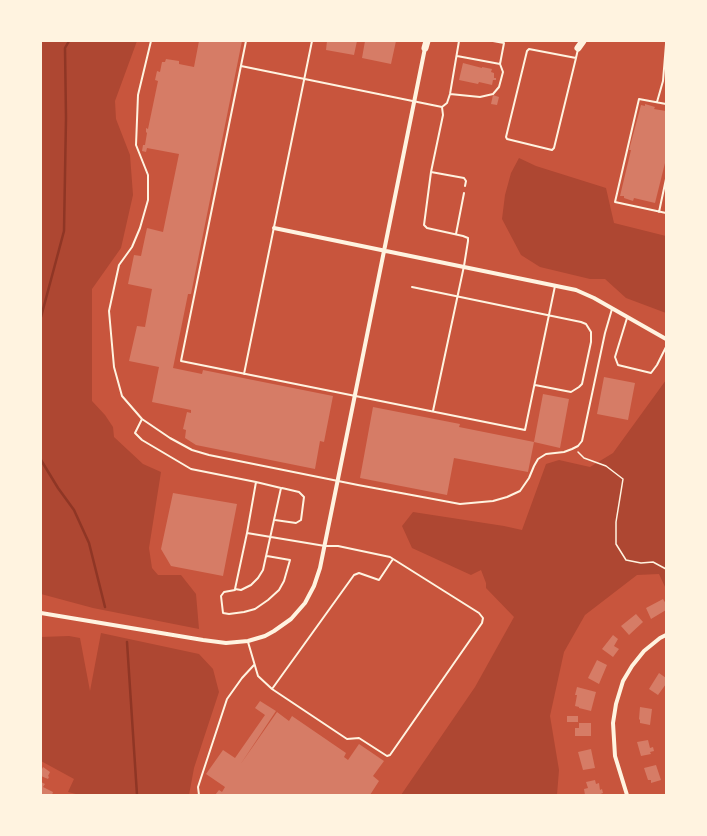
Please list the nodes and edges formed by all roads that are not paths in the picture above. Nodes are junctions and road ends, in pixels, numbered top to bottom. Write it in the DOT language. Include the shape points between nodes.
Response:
graph roads {
  1 [pos="151,41"];
  2 [pos="246,41"];
  3 [pos="312,41"];
  4 [pos="459,41"];
  5 [pos="493,41"];
  6 [pos="580,43"];
  7 [pos="666,44"];
  8 [pos="426,45"];
  9 [pos="457,56"];
  10 [pos="576,58"];
  11 [pos="500,64"];
  12 [pos="242,66"];
  13 [pos="304,79"];
  14 [pos="450,94"];
  15 [pos="414,102"];
  16 [pos="657,102"];
  17 [pos="666,104"];
  18 [pos="442,107"];
  19 [pos="431,172"];
  20 [pos="666,178"];
  21 [pos="466,186"];
  22 [pos="464,193"];
  23 [pos="659,212"];
  24 [pos="666,214"];
  25 [pos="274,228"];
  26 [pos="456,234"];
  27 [pos="384,251"];
  28 [pos="464,266"];
  29 [pos="556,285"];
  30 [pos="412,288"];
  31 [pos="456,297"];
  32 [pos="612,308"];
  33 [pos="549,316"];
  34 [pos="627,317"];
  35 [pos="666,339"];
  36 [pos="666,347"];
  37 [pos="244,374"];
  38 [pos="535,385"];
  39 [pos="355,396"];
  40 [pos="433,411"];
  41 [pos="142,419"];
  42 [pos="338,481"];
  43 [pos="256,482"];
  44 [pos="281,488"];
  45 [pos="274,520"];
  46 [pos="247,533"];
  47 [pos="271,537"];
  48 [pos="325,546"];
  49 [pos="266,556"];
  50 [pos="393,559"];
  51 [pos="235,590"];
  52 [pos="41,613"];
  53 [pos="666,635"];
  54 [pos="248,641"];
  55 [pos="254,665"];
  56 [pos="272,689"];
  57 [pos="199,795"];
  58 [pos="627,795"];
  1 -- 41 [label="lane" via="138,95 136,145 148,175 148,200 132,247 119,266 110,311 114,367 122,396"];
  2 -- 12 [label="lane"];
  3 -- 13 [label="lane"];
  4 -- 9 [label="lane"];
  5 -- 11 [label="lane" via="504,43"];
  6 -- 10 [label="lane"];
  7 -- 16 [label="lane" via="663,81"];
  8 -- 15 [label="street"];
  9 -- 11 [label="lane"];
  9 -- 14 [label="lane"];
  10 -- 10 [label="lane" via="554,148 552,150 507,139 528,49"];
  11 -- 14 [label="lane" via="503,72 499,86 493,94 480,97"];
  12 -- 13 [label="lane"];
  12 -- 37 [label="lane" via="181,361"];
  13 -- 15 [label="lane"];
  13 -- 25 [label="lane"];
  14 -- 18 [label="lane" via="447,103"];
  15 -- 18 [label="lane"];
  15 -- 27 [label="street"];
  16 -- 17 [label="lane"];
  16 -- 23 [label="lane" via="639,99 615,202"];
  18 -- 19 [label="lane" via="443,115"];
  19 -- 21 [label="lane" via="464,178"];
  19 -- 26 [label="lane" via="424,225 426,228"];
  20 -- 23 [label="lane"];
  22 -- 26 [label="lane"];
  23 -- 24 [label="lane"];
  25 -- 27 [label="street"];
  25 -- 37 [label="lane"];
  26 -- 28 [label="lane" via="468,238"];
  27 -- 28 [label="street"];
  27 -- 39 [label="street"];
  28 -- 29 [label="street"];
  28 -- 31 [label="lane"];
  29 -- 32 [label="street" via="582,292"];
  29 -- 33 [label="lane"];
  30 -- 31 [label="lane"];
  31 -- 33 [label="lane"];
  31 -- 40 [label="lane"];
  32 -- 34 [label="street"];
  32 -- 42 [label="lane" via="582,441 575,448 546,454 538,459 520,491 493,501 460,504"];
  33 -- 38 [label="lane"];
  33 -- 38 [label="lane" via="586,324 591,332 591,342 582,384 576,390 566,392"];
  34 -- 35 [label="street"];
  34 -- 36 [label="lane" via="615,357 618,366 651,373"];
  37 -- 39 [label="lane"];
  38 -- 40 [label="lane" via="525,430"];
  39 -- 40 [label="lane"];
  39 -- 42 [label="street"];
  41 -- 42 [label="lane" via="192,450"];
  41 -- 43 [label="lane" via="135,433 142,440 191,469"];
  42 -- 48 [label="street"];
  43 -- 44 [label="lane"];
  43 -- 46 [label="lane"];
  44 -- 45 [label="lane"];
  44 -- 45 [label="lane" via="299,492 304,497 301,520 296,523"];
  45 -- 47 [label="lane"];
  46 -- 47 [label="lane"];
  46 -- 51 [label="lane"];
  47 -- 48 [label="lane"];
  47 -- 49 [label="lane"];
  48 -- 50 [label="lane" via="338,546"];
  48 -- 54 [label="street" via="318,577 305,603 291,619 274,631"];
  49 -- 51 [label="lane" via="258,578 251,585"];
  49 -- 51 [label="lane" via="290,560 279,590 255,609 223,613 221,596 224,592"];
  50 -- 56 [label="lane" via="379,580 359,573 354,575"];
  50 -- 56 [label="lane" via="483,618 390,755 386,756 359,738 347,739"];
  52 -- 54 [label="street" via="214,642"];
  53 -- 58 [label="street" via="644,651 632,666 623,681 616,704 613,723 615,756"];
  54 -- 55 [label="lane"];
  55 -- 56 [label="lane" via="258,676"];
  55 -- 57 [label="lane" via="227,699 198,787"];
}
